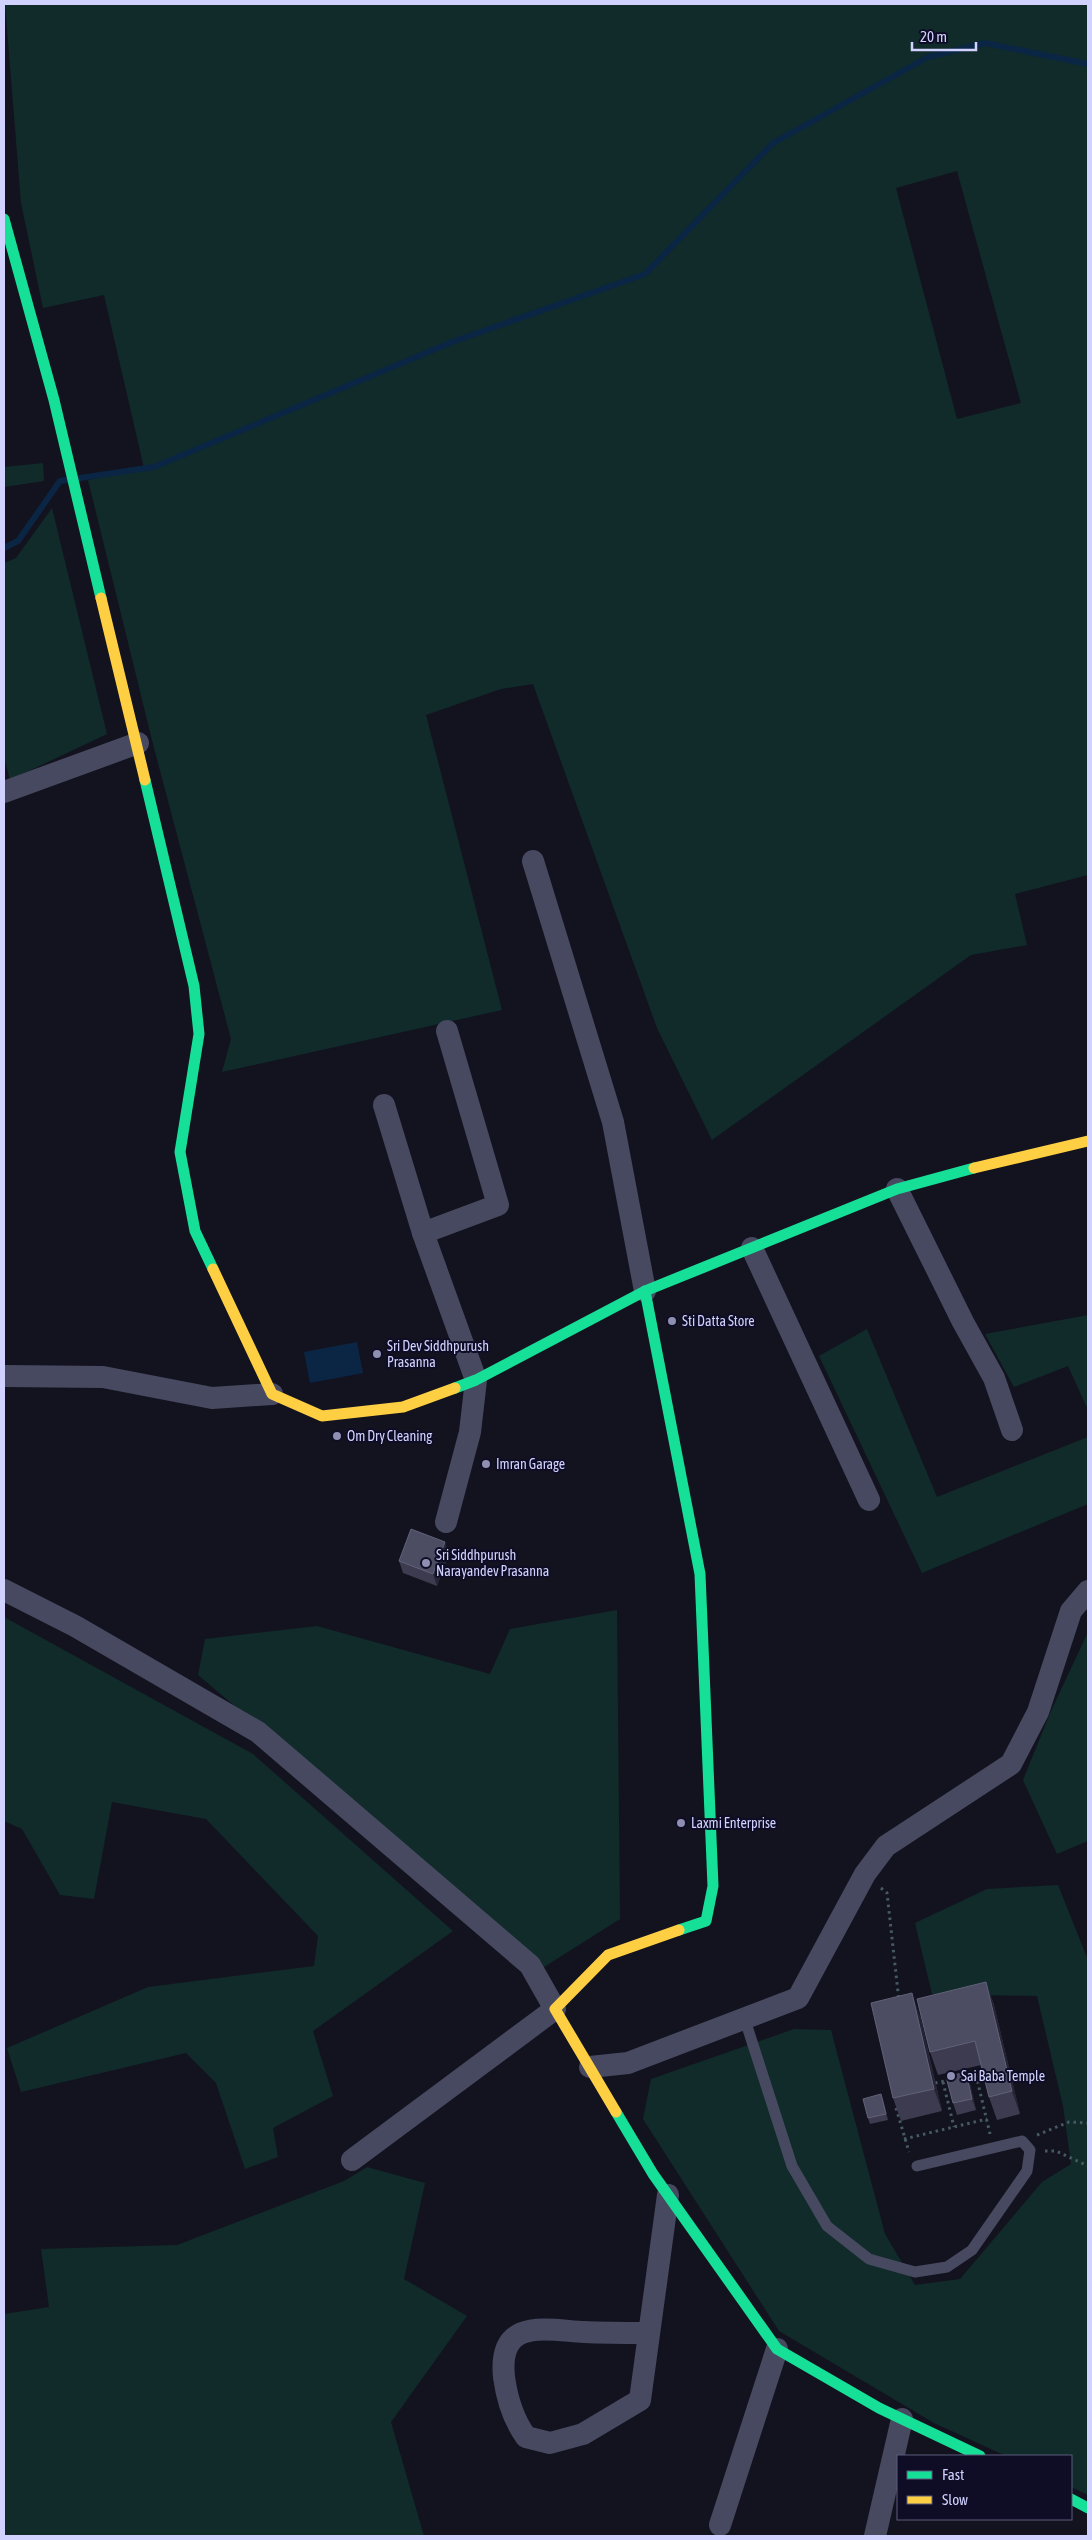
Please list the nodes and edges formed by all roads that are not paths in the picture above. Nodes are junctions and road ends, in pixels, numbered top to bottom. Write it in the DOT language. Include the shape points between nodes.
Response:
graph roads {
  1 [pos="4,219"];
  2 [pos="138,743"];
  3 [pos="4,792"];
  4 [pos="533,861"];
  5 [pos="447,1031"];
  6 [pos="384,1105"];
  7 [pos="1088,1141"];
  8 [pos="897,1188"];
  9 [pos="423,1233"];
  10 [pos="752,1248"];
  11 [pos="645,1292"];
  12 [pos="4,1376"];
  13 [pos="476,1380"];
  14 [pos="272,1394"];
  15 [pos="1012,1430"];
  16 [pos="869,1500"];
  17 [pos="446,1522"];
  18 [pos="4,1590"];
  19 [pos="1088,1591"];
  20 [pos="555,2009"];
  21 [pos="745,2020"];
  22 [pos="590,2067"];
  23 [pos="352,2160"];
  24 [pos="917,2166"];
  25 [pos="668,2195"];
  26 [pos="649,2333"];
  27 [pos="776,2348"];
  28 [pos="902,2419"];
  29 [pos="978,2455"];
  30 [pos="1072,2500"];
  31 [pos="1088,2508"];
  32 [pos="720,2525"];
  33 [pos="875,2536"];
  1 -- 2 [label="street" via="54,400"];
  2 -- 3 [label="street"];
  2 -- 14 [label="street" via="194,986 199,1034 180,1152 195,1231"];
  4 -- 11 [label="street" via="613,1122"];
  5 -- 9 [label="street" via="498,1205"];
  6 -- 9 [label="street"];
  7 -- 8 [label="street"];
  8 -- 10 [label="street"];
  8 -- 15 [label="street" via="994,1378"];
  9 -- 13 [label="street"];
  10 -- 11 [label="street"];
  10 -- 16 [label="street"];
  11 -- 13 [label="street"];
  11 -- 20 [label="street" via="700,1574 713,1886 706,1921 608,1954"];
  12 -- 14 [label="street" via="103,1377 212,1398"];
  13 -- 14 [label="street" via="403,1407 322,1416"];
  13 -- 17 [label="street" via="470,1432"];
  18 -- 20 [label="street" via="75,1626 258,1732 530,1965"];
  19 -- 21 [label="street" via="1071,1611 1038,1712 1011,1764 886,1846 865,1874 798,1998"];
  20 -- 22 [label="street"];
  20 -- 23 [label="street"];
  21 -- 22 [label="street" via="628,2063"];
  21 -- 24 [label="lane" via="792,2166 827,2226 869,2259 915,2272 947,2267 972,2250 1027,2171 1030,2150 1022,2141"];
  22 -- 25 [label="street" via="652,2174"];
  25 -- 26 [label="street"];
  25 -- 27 [label="street"];
  26 -- 26 [label="street" via="640,2400 583,2434 550,2443 526,2437 514,2415 503,2368 508,2346 515,2336 526,2330 548,2329"];
  27 -- 28 [label="street"];
  27 -- 32 [label="street"];
  28 -- 29 [label="street"];
  28 -- 33 [label="street"];
  30 -- 31 [label="street"];
}
